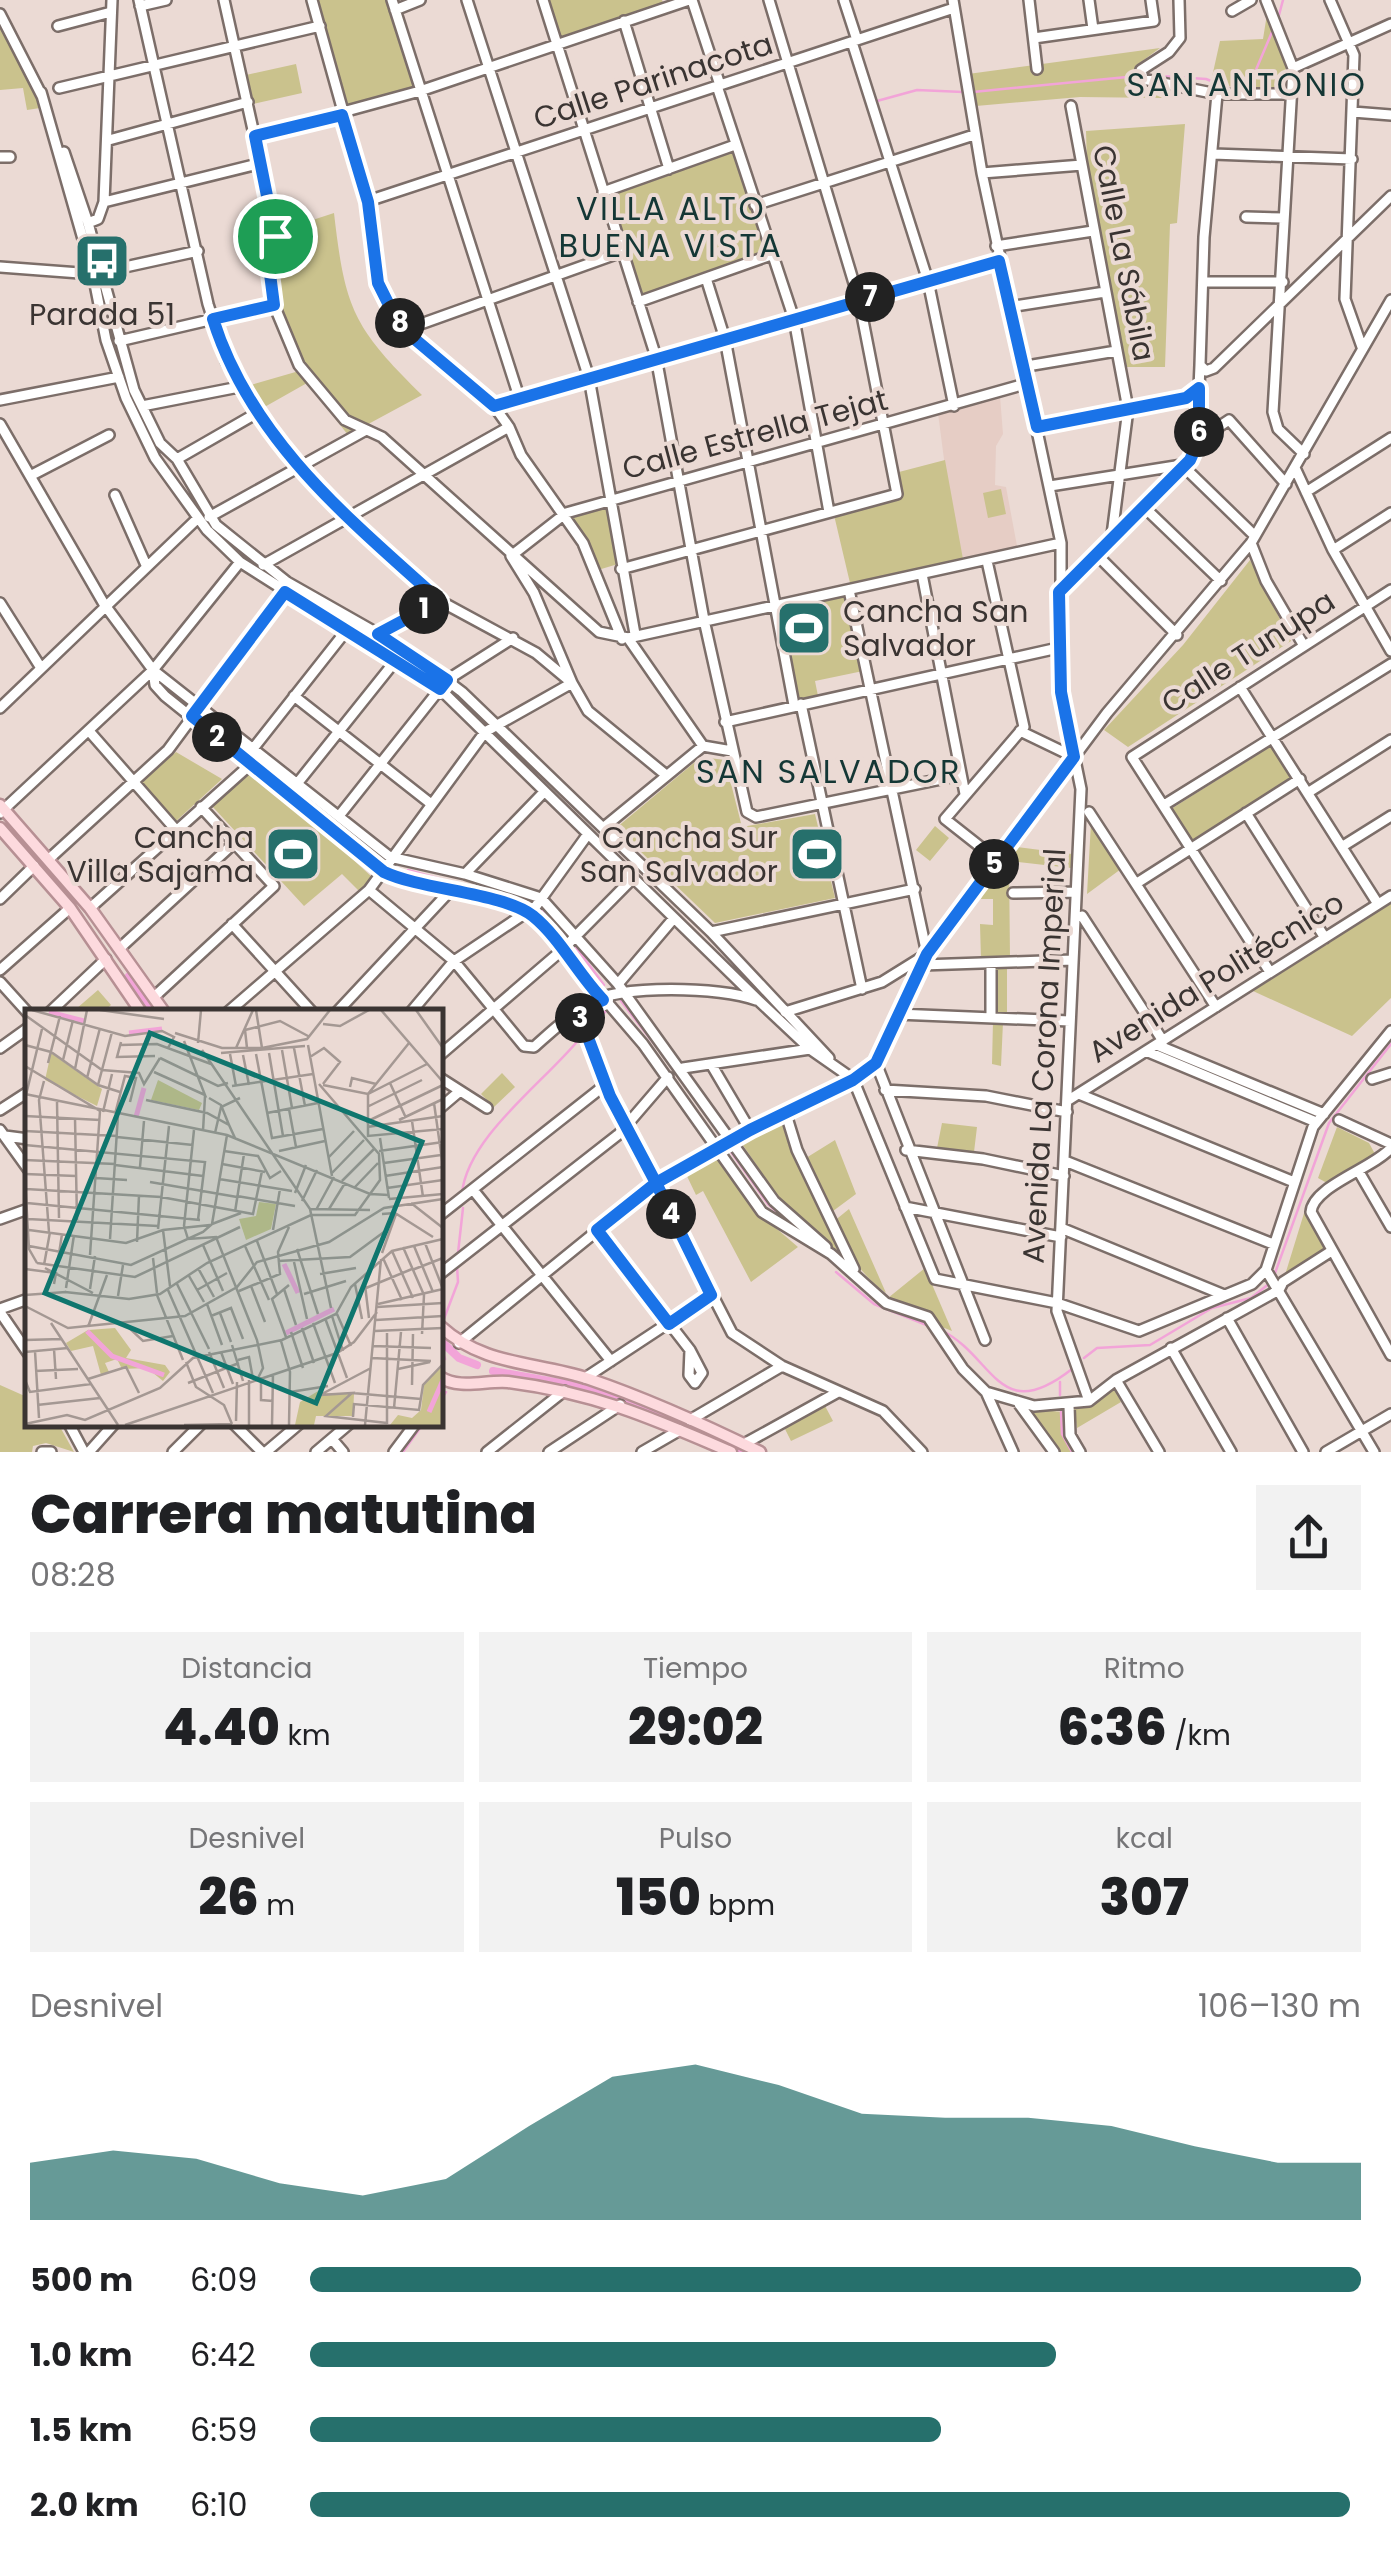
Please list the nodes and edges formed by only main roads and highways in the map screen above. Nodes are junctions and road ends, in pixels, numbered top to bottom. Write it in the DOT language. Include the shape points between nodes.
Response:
graph roads {
  1 [pos="2,809"];
  2 [pos="0,828"];
  3 [pos="139,1009"];
  4 [pos="162,1009"];
  5 [pos="442,1328"];
  6 [pos="487,1357"];
  7 [pos="442,1382"];
  8 [pos="483,1383"];
  9 [pos="731,1452"];
  10 [pos="760,1452"];
  1 -- 4 [label="main road" via="90,908"];
  2 -- 3 [label="main road" via="70,908"];
  5 -- 6 [label="main road"];
  6 -- 8 [label="main road"];
  6 -- 10 [label="main road" via="585,1378"];
  7 -- 8 [label="main road"];
  8 -- 9 [label="main road" via="566,1389"];
}
